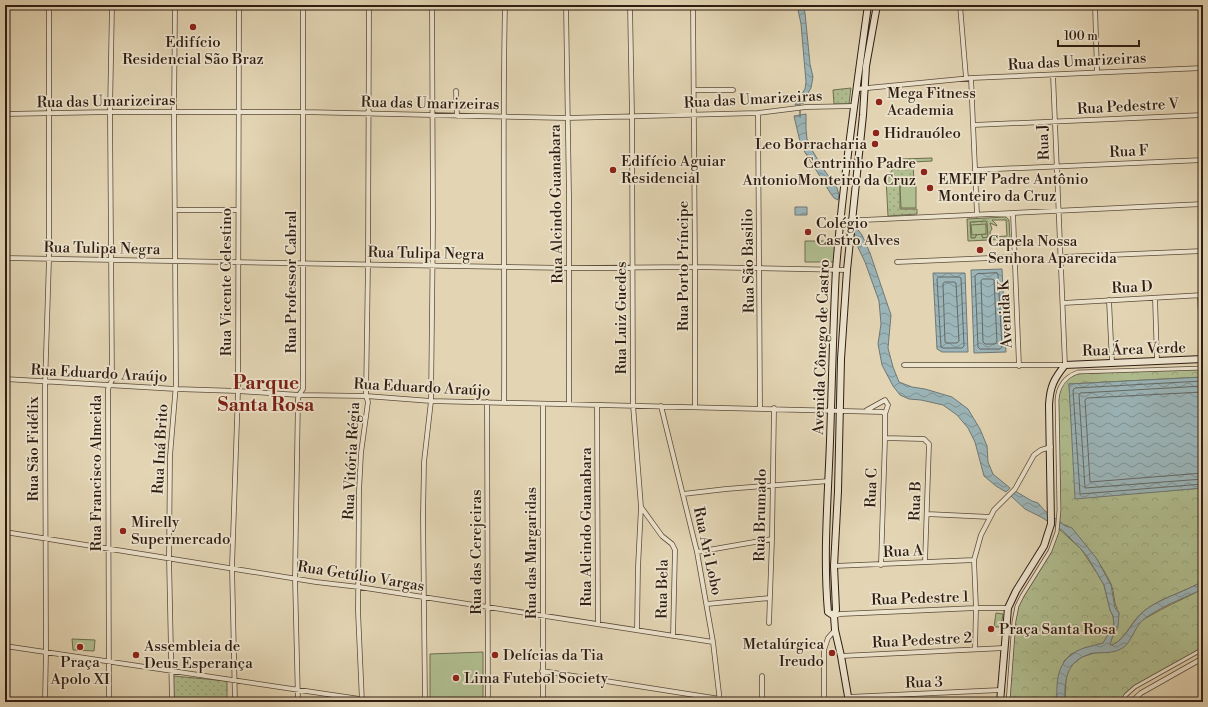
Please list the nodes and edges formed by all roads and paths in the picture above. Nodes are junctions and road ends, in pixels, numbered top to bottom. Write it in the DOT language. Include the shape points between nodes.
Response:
graph roads {
  1 [pos="49,5"];
  2 [pos="112,5"];
  3 [pos="175,5"];
  4 [pos="239,5"];
  5 [pos="303,5"];
  6 [pos="369,5"];
  7 [pos="432,5"];
  8 [pos="505,5"];
  9 [pos="566,5"];
  10 [pos="630,5"];
  11 [pos="693,5"];
  12 [pos="868,5"];
  13 [pos="877,5"];
  14 [pos="960,5"];
  15 [pos="1095,5"];
  16 [pos="1203,68"];
  17 [pos="1097,72"];
  18 [pos="1053,75"];
  19 [pos="966,78"];
  20 [pos="971,78"];
  21 [pos="856,89"];
  22 [pos="864,89"];
  23 [pos="694,90"];
  24 [pos="733,90"];
  25 [pos="456,92"];
  26 [pos="854,106"];
  27 [pos="110,112"];
  28 [pos="174,112"];
  29 [pos="238,112"];
  30 [pos="304,112"];
  31 [pos="49,113"];
  32 [pos="758,113"];
  33 [pos="5,114"];
  34 [pos="368,114"];
  35 [pos="694,115"];
  36 [pos="1203,115"];
  37 [pos="433,116"];
  38 [pos="457,116"];
  39 [pos="503,116"];
  40 [pos="632,116"];
  41 [pos="567,118"];
  42 [pos="1054,122"];
  43 [pos="973,125"];
  44 [pos="1203,160"];
  45 [pos="1056,167"];
  46 [pos="975,170"];
  47 [pos="1203,204"];
  48 [pos="175,210"];
  49 [pos="238,210"];
  50 [pos="1058,211"];
  51 [pos="1013,214"];
  52 [pos="978,215"];
  53 [pos="852,220"];
  54 [pos="841,221"];
  55 [pos="1203,251"];
  56 [pos="1014,257"];
  57 [pos="1061,257"];
  58 [pos="5,258"];
  59 [pos="49,259"];
  60 [pos="111,260"];
  61 [pos="176,261"];
  62 [pos="238,262"];
  63 [pos="897,262"];
  64 [pos="304,263"];
  65 [pos="368,264"];
  66 [pos="432,265"];
  67 [pos="505,266"];
  68 [pos="695,267"];
  69 [pos="569,268"];
  70 [pos="632,268"];
  71 [pos="760,268"];
  72 [pos="836,269"];
  73 [pos="847,270"];
  74 [pos="1202,295"];
  75 [pos="1155,298"];
  76 [pos="1109,300"];
  77 [pos="1063,303"];
  78 [pos="1203,358"];
  79 [pos="1157,361"];
  80 [pos="1112,363"];
  81 [pos="904,365"];
  82 [pos="1065,365"];
  83 [pos="1019,366"];
  84 [pos="1203,368"];
  85 [pos="5,379"];
  86 [pos="46,382"];
  87 [pos="110,386"];
  88 [pos="176,389"];
  89 [pos="238,391"];
  90 [pos="299,395"];
  91 [pos="366,396"];
  92 [pos="431,401"];
  93 [pos="487,402"];
  94 [pos="504,402"];
  95 [pos="543,404"];
  96 [pos="569,404"];
  97 [pos="597,405"];
  98 [pos="633,405"];
  99 [pos="661,406"];
  100 [pos="695,407"];
  101 [pos="774,408"];
  102 [pos="760,409"];
  103 [pos="831,410"];
  104 [pos="838,410"];
  105 [pos="866,411"];
  106 [pos="884,413"];
  107 [pos="885,438"];
  108 [pos="1051,447"];
  109 [pos="829,481"];
  110 [pos="772,486"];
  111 [pos="829,491"];
  112 [pos="838,491"];
  113 [pos="683,494"];
  114 [pos="641,507"];
  115 [pos="926,514"];
  116 [pos="990,517"];
  117 [pos="5,532"];
  118 [pos="46,538"];
  119 [pos="772,539"];
  120 [pos="108,549"];
  121 [pos="697,552"];
  122 [pos="169,557"];
  123 [pos="974,560"];
  124 [pos="925,562"];
  125 [pos="881,565"];
  126 [pos="834,566"];
  127 [pos="232,567"];
  128 [pos="825,567"];
  129 [pos="295,578"];
  130 [pos="359,587"];
  131 [pos="423,598"];
  132 [pos="770,598"];
  133 [pos="707,604"];
  134 [pos="488,607"];
  135 [pos="976,608"];
  136 [pos="1008,608"];
  137 [pos="543,616"];
  138 [pos="834,616"];
  139 [pos="769,623"];
  140 [pos="598,624"];
  141 [pos="637,630"];
  142 [pos="835,630"];
  143 [pos="673,636"];
  144 [pos="713,642"];
  145 [pos="5,646"];
  146 [pos="1004,648"];
  147 [pos="975,649"];
  148 [pos="1203,649"];
  149 [pos="46,652"];
  150 [pos="841,656"];
  151 [pos="1203,658"];
  152 [pos="109,663"];
  153 [pos="171,670"];
  154 [pos="542,671"];
  155 [pos="762,676"];
  156 [pos="235,680"];
  157 [pos="299,690"];
  158 [pos="1001,690"];
  159 [pos="849,699"];
  160 [pos="362,700"];
  161 [pos="720,700"];
  162 [pos="45,702"];
  163 [pos="109,702"];
  164 [pos="172,702"];
  165 [pos="235,702"];
  166 [pos="298,702"];
  167 [pos="380,702"];
  168 [pos="425,702"];
  169 [pos="488,702"];
  170 [pos="543,702"];
  171 [pos="762,702"];
  172 [pos="824,702"];
  173 [pos="1000,702"];
  174 [pos="1008,702"];
  175 [pos="1122,702"];
  176 [pos="1131,702"];
  1 -- 31 [label="street, Rua São Fidélix"];
  2 -- 27 [label="street, Rua Francisco Almeida"];
  3 -- 28 [label="street, Rua Iná Brito"];
  4 -- 29 [label="street, Rua Vicente Celestino"];
  5 -- 30 [label="street, Rua Professor Cabral"];
  6 -- 34 [label="street, Rua Vitória Régia"];
  7 -- 37 [label="street"];
  8 -- 39 [label="street"];
  9 -- 41 [label="street, Rua Alcindo Guanabara"];
  10 -- 40 [label="street, Rua Luiz Guedes"];
  11 -- 23 [label="street, Rua Porto Príncipe"];
  12 -- 21 [label="main road, Avenida Cônego de Castro"];
  13 -- 22 [label="main road, Avenida Cônego de Castro"];
  14 -- 19 [label="street"];
  15 -- 17 [label="street"];
  16 -- 17 [label="street, Rua das Umarizeiras"];
  17 -- 18 [label="street, Rua das Umarizeiras"];
  18 -- 20 [label="street, Rua das Umarizeiras"];
  18 -- 42 [label="street, Rua J"];
  19 -- 20 [label="street, Rua das Umarizeiras"];
  19 -- 22 [label="street, Rua das Umarizeiras"];
  20 -- 43 [label="street"];
  21 -- 22 [label="street, Rua das Umarizeiras"];
  21 -- 26 [label="main road, Avenida Cônego de Castro"];
  22 -- 53 [label="main road, Avenida Cônego de Castro"];
  23 -- 24 [label="street"];
  23 -- 35 [label="street, Rua Porto Príncipe"];
  25 -- 38 [label="street"];
  26 -- 32 [label="street, Rua das Umarizeiras" via="806,107"];
  26 -- 54 [label="main road, Avenida Cônego de Castro"];
  27 -- 28 [label="street, Rua das Umarizeiras"];
  27 -- 31 [label="street, Rua das Umarizeiras"];
  27 -- 60 [label="street, Rua Francisco Almeida"];
  28 -- 29 [label="street, Rua das Umarizeiras"];
  28 -- 48 [label="street, Rua Iná Brito"];
  29 -- 30 [label="street, Rua das Umarizeiras"];
  29 -- 49 [label="street, Rua Vicente Celestino"];
  30 -- 34 [label="street, Rua das Umarizeiras"];
  30 -- 64 [label="street, Rua Professor Cabral"];
  31 -- 33 [label="street, Rua das Umarizeiras"];
  31 -- 59 [label="street, Rua São Fidélix"];
  32 -- 35 [label="street, Rua das Umarizeiras"];
  32 -- 71 [label="street, Rua São Basilio"];
  34 -- 37 [label="street, Rua das Umarizeiras"];
  34 -- 65 [label="street, Rua Vitória Régia"];
  35 -- 40 [label="street, Rua das Umarizeiras"];
  35 -- 68 [label="street, Rua Porto Príncipe"];
  36 -- 42 [label="street, Rua Pedestre V"];
  37 -- 38 [label="street, Rua das Umarizeiras"];
  37 -- 66 [label="street"];
  38 -- 39 [label="street, Rua das Umarizeiras"];
  39 -- 41 [label="street, Rua das Umarizeiras"];
  39 -- 67 [label="street"];
  40 -- 41 [label="street, Rua das Umarizeiras"];
  40 -- 70 [label="street, Rua Luiz Guedes"];
  41 -- 69 [label="street, Rua Alcindo Guanabara"];
  42 -- 43 [label="street, Rua Pedestre V"];
  42 -- 45 [label="street, Rua J"];
  43 -- 46 [label="street"];
  44 -- 45 [label="street, Rua F"];
  45 -- 46 [label="street, Rua F"];
  45 -- 50 [label="street, Rua J"];
  46 -- 52 [label="street"];
  47 -- 50 [label="street"];
  48 -- 49 [label="street"];
  48 -- 61 [label="street, Rua Iná Brito"];
  49 -- 62 [label="street, Rua Vicente Celestino"];
  50 -- 51 [label="street"];
  50 -- 57 [label="street, Rua J"];
  51 -- 52 [label="street"];
  51 -- 56 [label="street, Avenida K"];
  52 -- 53 [label="street"];
  53 -- 54 [label="street"];
  53 -- 73 [label="main road, Avenida Cônego de Castro"];
  54 -- 72 [label="main road, Avenida Cônego de Castro"];
  55 -- 57 [label="street"];
  56 -- 63 [label="street"];
  56 -- 83 [label="street, Avenida K"];
  57 -- 77 [label="street, Rua J"];
  58 -- 59 [label="street, Rua Tulipa Negra"];
  59 -- 60 [label="street, Rua Tulipa Negra"];
  59 -- 86 [label="street, Rua São Fidélix"];
  60 -- 61 [label="street, Rua Tulipa Negra"];
  60 -- 87 [label="street, Rua Francisco Almeida"];
  61 -- 62 [label="street, Rua Tulipa Negra"];
  61 -- 88 [label="street, Rua Iná Brito"];
  62 -- 64 [label="street, Rua Tulipa Negra"];
  62 -- 89 [label="street, Rua Vicente Celestino"];
  64 -- 65 [label="street, Rua Tulipa Negra"];
  64 -- 90 [label="street, Rua Professor Cabral" via="303,389"];
  65 -- 66 [label="street, Rua Tulipa Negra"];
  65 -- 91 [label="street, Rua Vitória Régia"];
  66 -- 67 [label="street, Rua Tulipa Negra"];
  66 -- 92 [label="street"];
  67 -- 69 [label="street, Rua Tulipa Negra"];
  67 -- 94 [label="street"];
  68 -- 70 [label="street, Rua Tulipa Negra"];
  68 -- 71 [label="street, Rua Tulipa Negra"];
  68 -- 100 [label="street, Rua Porto Príncipe"];
  69 -- 70 [label="street, Rua Tulipa Negra"];
  69 -- 96 [label="street, Rua Alcindo Guanabara"];
  70 -- 98 [label="street, Rua Luiz Guedes"];
  71 -- 72 [label="street, Rua Tulipa Negra"];
  71 -- 102 [label="street, Rua São Basilio"];
  72 -- 73 [label="street, Rua Tulipa Negra"];
  72 -- 103 [label="main road, Avenida Cônego de Castro"];
  73 -- 104 [label="main road, Avenida Cônego de Castro"];
  74 -- 75 [label="street, Rua D"];
  74 -- 78 [label="street"];
  75 -- 76 [label="street, Rua D"];
  75 -- 79 [label="street"];
  76 -- 77 [label="street, Rua D"];
  76 -- 80 [label="street"];
  77 -- 82 [label="street, Rua Área Verde"];
  78 -- 79 [label="main road, Rua Área Verde"];
  79 -- 80 [label="main road, Rua Área Verde"];
  80 -- 82 [label="main road, Rua Área Verde"];
  81 -- 83 [label="street"];
  82 -- 83 [label="street, Rua Área Verde"];
  82 -- 108 [label="main road" via="1054,380 1050,392"];
  84 -- 174 [label="street" via="1083,372 1073,374 1060,384 1057,400 1058,528 1050,551 1017,606"];
  85 -- 86 [label="street, Rua Eduardo Araújo"];
  86 -- 87 [label="street, Rua Eduardo Araújo"];
  86 -- 118 [label="street, Rua São Fidélix"];
  87 -- 88 [label="street, Rua Eduardo Araújo"];
  87 -- 120 [label="street, Rua Francisco Almeida"];
  88 -- 89 [label="street, Rua Eduardo Araújo"];
  88 -- 122 [label="street, Rua Iná Brito" via="170,456"];
  89 -- 90 [label="street, Rua Eduardo Araújo"];
  89 -- 127 [label="street, Rua Vicente Celestino"];
  90 -- 91 [label="street, Rua Eduardo Araújo"];
  90 -- 129 [label="street, Rua Professor Cabral"];
  91 -- 92 [label="street, Rua Eduardo Araújo"];
  91 -- 130 [label="street, Rua Vitória Régia" via="368,402 361,453"];
  92 -- 93 [label="street, Rua Eduardo Araújo"];
  92 -- 131 [label="street" via="424,462"];
  93 -- 94 [label="street, Rua Eduardo Araújo"];
  93 -- 134 [label="street, Rua das Cerejeiras"];
  94 -- 95 [label="street, Rua Eduardo Araújo"];
  95 -- 96 [label="street, Rua Eduardo Araújo"];
  95 -- 137 [label="street, Rua das Margaridas"];
  96 -- 97 [label="street, Rua Eduardo Araújo"];
  97 -- 98 [label="street, Rua Eduardo Araújo"];
  97 -- 140 [label="street, Rua Alcindo Guanabara"];
  98 -- 99 [label="street, Rua Eduardo Araújo"];
  98 -- 114 [label="street, Rua Luiz Guedes"];
  99 -- 100 [label="street, Rua Eduardo Araújo"];
  99 -- 113 [label="street, Rua Ari Lobo"];
  100 -- 102 [label="street, Rua Eduardo Araújo"];
  101 -- 102 [label="street, Rua Eduardo Araújo"];
  101 -- 103 [label="street, Rua Eduardo Araújo"];
  101 -- 110 [label="street, Rua Brumado"];
  103 -- 104 [label="street, Rua Eduardo Araújo"];
  103 -- 109 [label="main road, Avenida Cônego de Castro"];
  104 -- 105 [label="street, Rua Eduardo Araújo"];
  104 -- 112 [label="main road, Avenida Cônego de Castro"];
  105 -- 106 [label="street, Rua Eduardo Araújo"];
  105 -- 106 [label="street, Rua C" via="885,400 888,405"];
  106 -- 107 [label="street, Rua C"];
  107 -- 115 [label="street, Rua B" via="928,441"];
  107 -- 125 [label="street, Rua C"];
  108 -- 116 [label="street" via="1034,455 1015,489"];
  108 -- 136 [label="main road" via="1051,524 1044,546"];
  109 -- 110 [label="street"];
  109 -- 111 [label="main road, Avenida Cônego de Castro"];
  110 -- 113 [label="street"];
  110 -- 119 [label="street, Rua Brumado"];
  111 -- 112 [label="main road"];
  111 -- 128 [label="main road, Avenida Cônego de Castro"];
  112 -- 126 [label="main road, Avenida Cônego de Castro"];
  113 -- 121 [label="street, Rua Ari Lobo"];
  114 -- 141 [label="street, Rua Luiz Guedes"];
  114 -- 143 [label="street, Rua Bela" via="662,536 672,544 674,550"];
  115 -- 116 [label="street"];
  115 -- 124 [label="street, Rua B"];
  116 -- 123 [label="street" via="981,535"];
  117 -- 118 [label="street, Rua Getúlio Vargas"];
  118 -- 120 [label="street, Rua Getúlio Vargas"];
  118 -- 149 [label="street, Rua São Fidélix"];
  119 -- 121 [label="street"];
  119 -- 132 [label="street, Rua Brumado"];
  120 -- 122 [label="street, Rua Getúlio Vargas"];
  120 -- 152 [label="street, Rua Francisco Almeida"];
  121 -- 133 [label="street, Rua Ari Lobo"];
  122 -- 127 [label="street, Rua Getúlio Vargas"];
  122 -- 153 [label="street, Rua Iná Brito"];
  123 -- 124 [label="street, Rua A"];
  123 -- 135 [label="street"];
  124 -- 125 [label="street, Rua A"];
  125 -- 126 [label="street, Rua A"];
  126 -- 128 [label="main road"];
  126 -- 138 [label="main road, Avenida Cônego de Castro"];
  127 -- 129 [label="street, Rua Getúlio Vargas"];
  127 -- 156 [label="street, Rua Vicente Celestino"];
  128 -- 138 [label="main road, Avenida Cônego de Castro" via="828,612"];
  129 -- 130 [label="street, Rua Getúlio Vargas"];
  129 -- 157 [label="street, Rua Professor Cabral"];
  130 -- 131 [label="street, Rua Getúlio Vargas"];
  130 -- 160 [label="street, Rua Vitória Régia"];
  131 -- 134 [label="street, Rua Getúlio Vargas"];
  131 -- 168 [label="street"];
  132 -- 133 [label="street"];
  132 -- 139 [label="street, Rua Brumado"];
  133 -- 144 [label="street, Rua Ari Lobo"];
  134 -- 137 [label="street, Rua Getúlio Vargas"];
  134 -- 169 [label="street, Rua das Cerejeiras"];
  135 -- 136 [label="street, Rua Pedestre 1"];
  135 -- 138 [label="street, Rua Pedestre 1"];
  135 -- 147 [label="street"];
  136 -- 146 [label="main road"];
  137 -- 140 [label="street, Rua Getúlio Vargas"];
  137 -- 154 [label="street, Rua das Margaridas"];
  138 -- 142 [label="main road, Avenida Cônego de Castro"];
  140 -- 141 [label="street, Rua Getúlio Vargas"];
  141 -- 143 [label="street, Rua Getúlio Vargas"];
  142 -- 150 [label="main road, Avenida Cônego de Castro"];
  142 -- 172 [label="street" via="828,638 824,650"];
  143 -- 144 [label="street, Rua Getúlio Vargas"];
  144 -- 161 [label="street, Rua Ari Lobo"];
  145 -- 149 [label="street"];
  146 -- 147 [label="street, Rua Pedestre 2"];
  146 -- 158 [label="main road"];
  147 -- 150 [label="street, Rua Pedestre 2"];
  148 -- 175 [label="street" via="1130,690"];
  149 -- 152 [label="street"];
  149 -- 162 [label="street, Rua São Fidélix"];
  150 -- 159 [label="main road, Avenida Cônego de Castro"];
  151 -- 176 [label="street" via="1141,693"];
  152 -- 153 [label="street"];
  152 -- 163 [label="street, Rua Francisco Almeida"];
  153 -- 156 [label="street"];
  153 -- 164 [label="street, Rua Iná Brito"];
  154 -- 161 [label="street"];
  154 -- 170 [label="street, Rua das Margaridas"];
  155 -- 171 [label="street"];
  156 -- 157 [label="street"];
  156 -- 165 [label="street, Rua Vicente Celestino"];
  157 -- 160 [label="street"];
  157 -- 166 [label="street, Rua Professor Cabral"];
  158 -- 159 [label="street, Rua 3"];
  158 -- 173 [label="main road"];
  160 -- 167 [label="street"];
}
